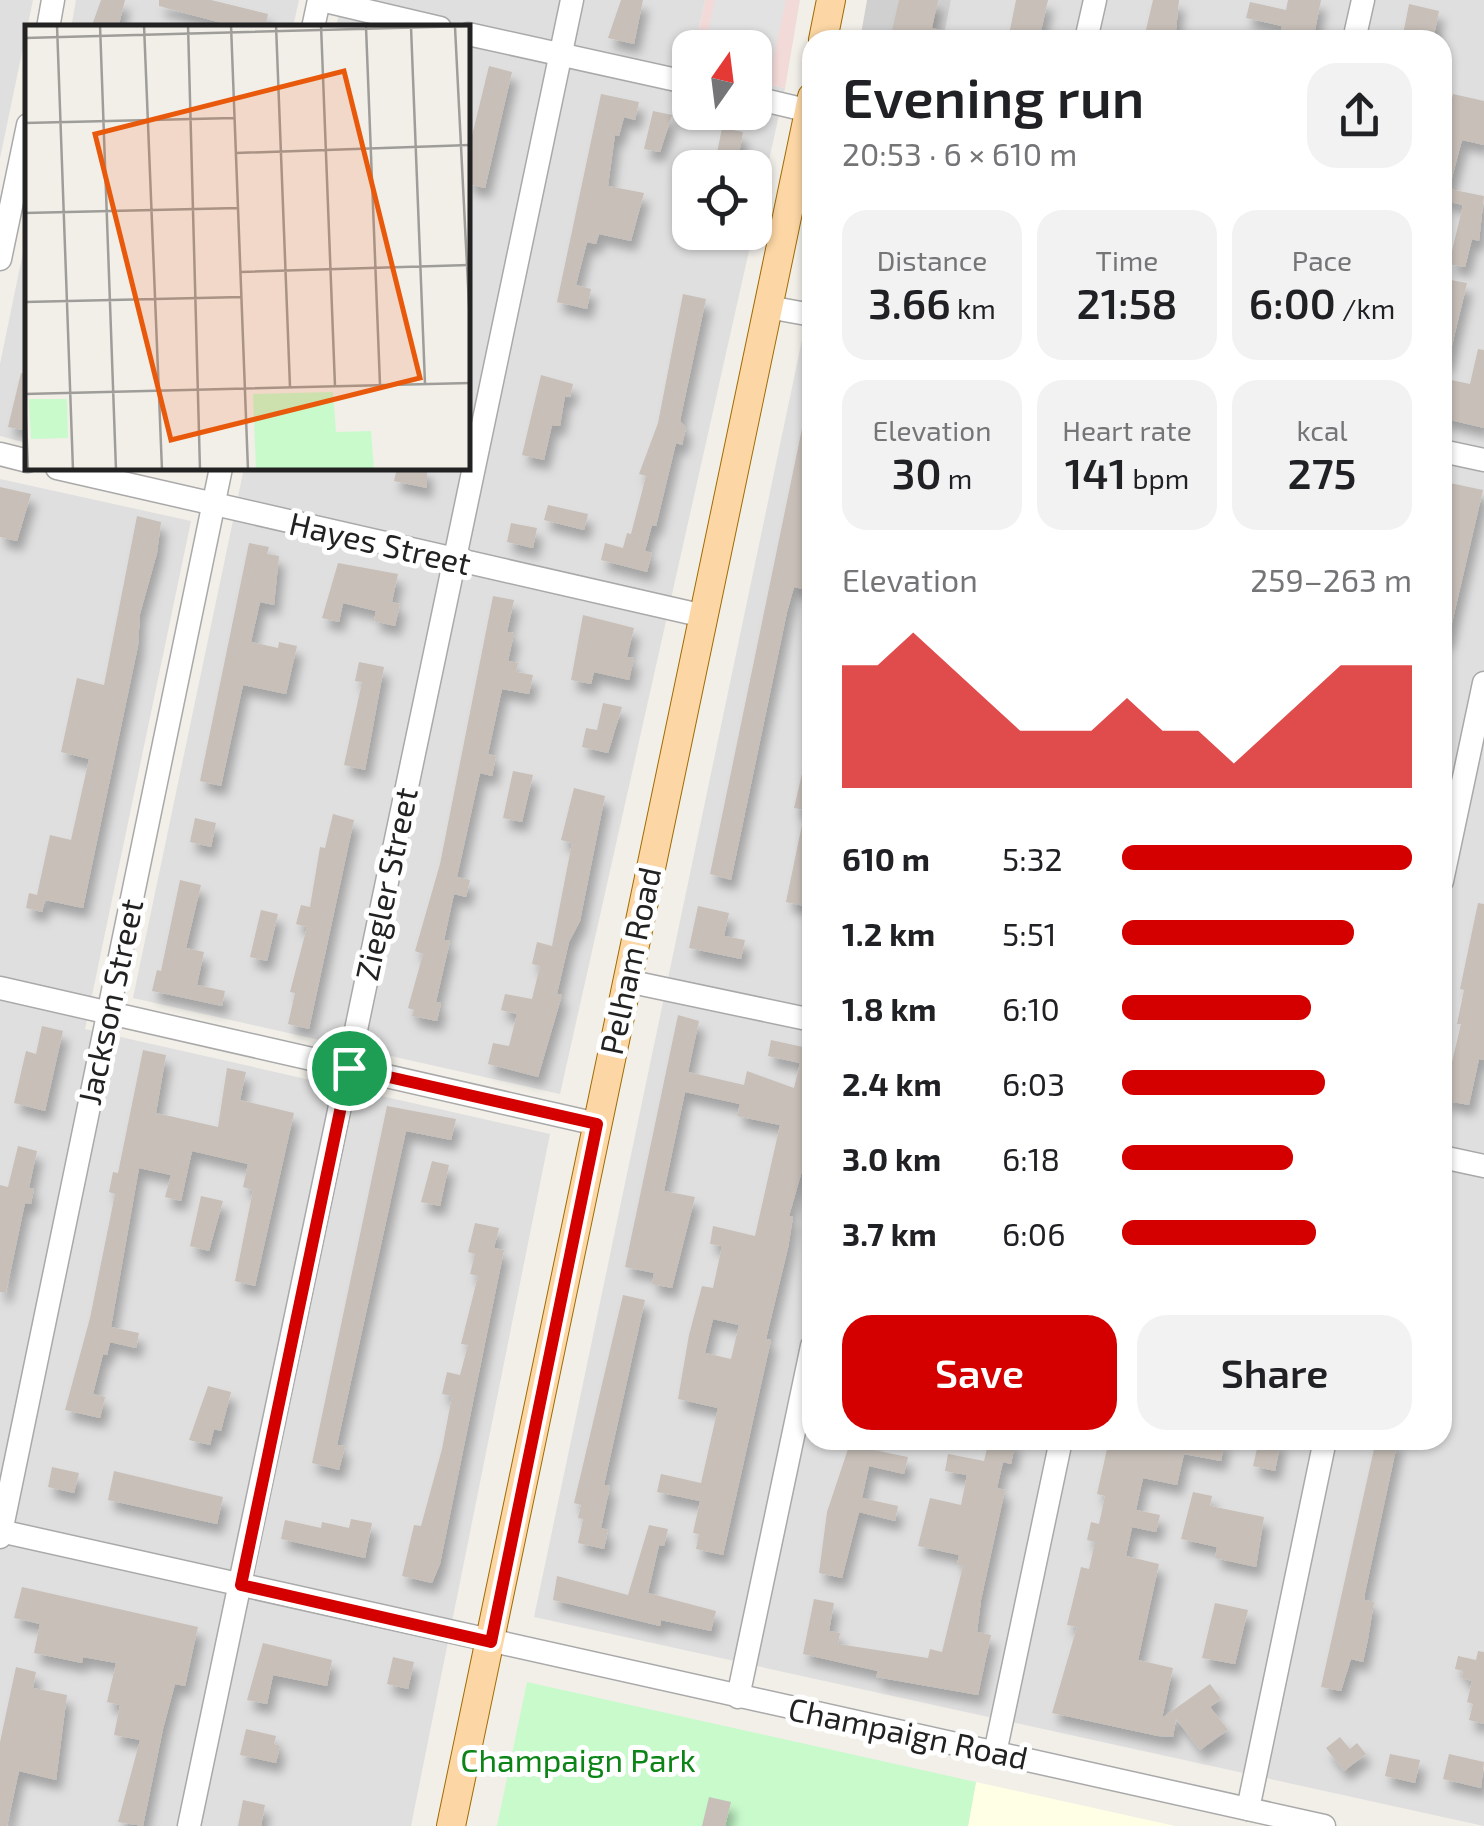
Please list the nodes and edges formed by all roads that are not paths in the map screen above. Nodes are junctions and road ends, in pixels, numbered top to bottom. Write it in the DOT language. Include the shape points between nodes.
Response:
graph roads {
  1 [pos="53,0"];
  2 [pos="320,0"];
  3 [pos="572,0"];
  4 [pos="830,0"];
  5 [pos="1094,0"];
  6 [pos="1362,0"];
  7 [pos="49,25"];
  8 [pos="314,25"];
  9 [pos="427,25"];
  10 [pos="825,30"];
  11 [pos="1088,30"];
  12 [pos="1356,30"];
  13 [pos="470,34"];
  14 [pos="561,54"];
  15 [pos="672,79"];
  16 [pos="772,100"];
  17 [pos="802,103"];
  18 [pos="25,139"];
  19 [pos="802,146"];
  20 [pos="0,259"];
  21 [pos="768,307"];
  22 [pos="802,313"];
  23 [pos="1452,452"];
  24 [pos="0,454"];
  25 [pos="25,460"];
  26 [pos="1484,460"];
  27 [pos="67,470"];
  28 [pos="221,470"];
  29 [pos="214,503"];
  30 [pos="454,562"];
  31 [pos="704,616"];
  32 [pos="1484,683"];
  33 [pos="1452,834"];
  34 [pos="627,981"];
  35 [pos="0,988"];
  36 [pos="110,1013"];
  37 [pos="802,1018"];
  38 [pos="349,1068"];
  39 [pos="597,1124"];
  40 [pos="1452,1159"];
  41 [pos="1484,1166"];
  42 [pos="802,1393"];
  43 [pos="1058,1450"];
  44 [pos="1323,1450"];
  45 [pos="0,1533"];
  46 [pos="241,1585"];
  47 [pos="491,1642"];
  48 [pos="738,1697"];
  49 [pos="994,1753"];
  50 [pos="1248,1809"];
  51 [pos="189,1826"];
  52 [pos="452,1826"];
  53 [pos="1324,1826"];
  1 -- 7 [label="street"];
  2 -- 8 [label="street"];
  2 -- 9 [label="street"];
  3 -- 14 [label="street, Ziegler Street"];
  4 -- 10 [label="main road"];
  5 -- 11 [label="street"];
  6 -- 12 [label="street"];
  13 -- 14 [label="street"];
  14 -- 15 [label="street"];
  14 -- 30 [label="street, Ziegler Street"];
  16 -- 17 [label="street"];
  18 -- 20 [label="street"];
  19 -- 21 [label="main road, Pelham Road"];
  21 -- 22 [label="street"];
  21 -- 31 [label="main road, Pelham Road"];
  23 -- 26 [label="street"];
  24 -- 25 [label="street"];
  27 -- 29 [label="street, Hayes Street"];
  28 -- 29 [label="street, Jackson Street"];
  29 -- 30 [label="street, Hayes Street"];
  29 -- 36 [label="street, Jackson Street"];
  30 -- 31 [label="street, Hayes Street"];
  30 -- 38 [label="street, Ziegler Street"];
  31 -- 34 [label="main road, Pelham Road"];
  32 -- 33 [label="street"];
  34 -- 37 [label="street"];
  34 -- 39 [label="main road, Pelham Road"];
  35 -- 36 [label="street"];
  36 -- 38 [label="street"];
  36 -- 45 [label="street, Jackson Street"];
  38 -- 39 [label="street"];
  38 -- 46 [label="street, Ziegler Street"];
  39 -- 47 [label="main road, Pelham Road"];
  40 -- 41 [label="street"];
  42 -- 48 [label="street"];
  43 -- 49 [label="street"];
  44 -- 50 [label="street"];
  45 -- 46 [label="street, Champaign Road"];
  46 -- 47 [label="street, Champaign Road"];
  46 -- 51 [label="street, Ziegler Street"];
  47 -- 48 [label="street, Champaign Road"];
  47 -- 52 [label="main road, Pelham Road"];
  48 -- 49 [label="street, Champaign Road"];
  49 -- 50 [label="street, Champaign Road"];
  50 -- 53 [label="street, Champaign Road"];
}
